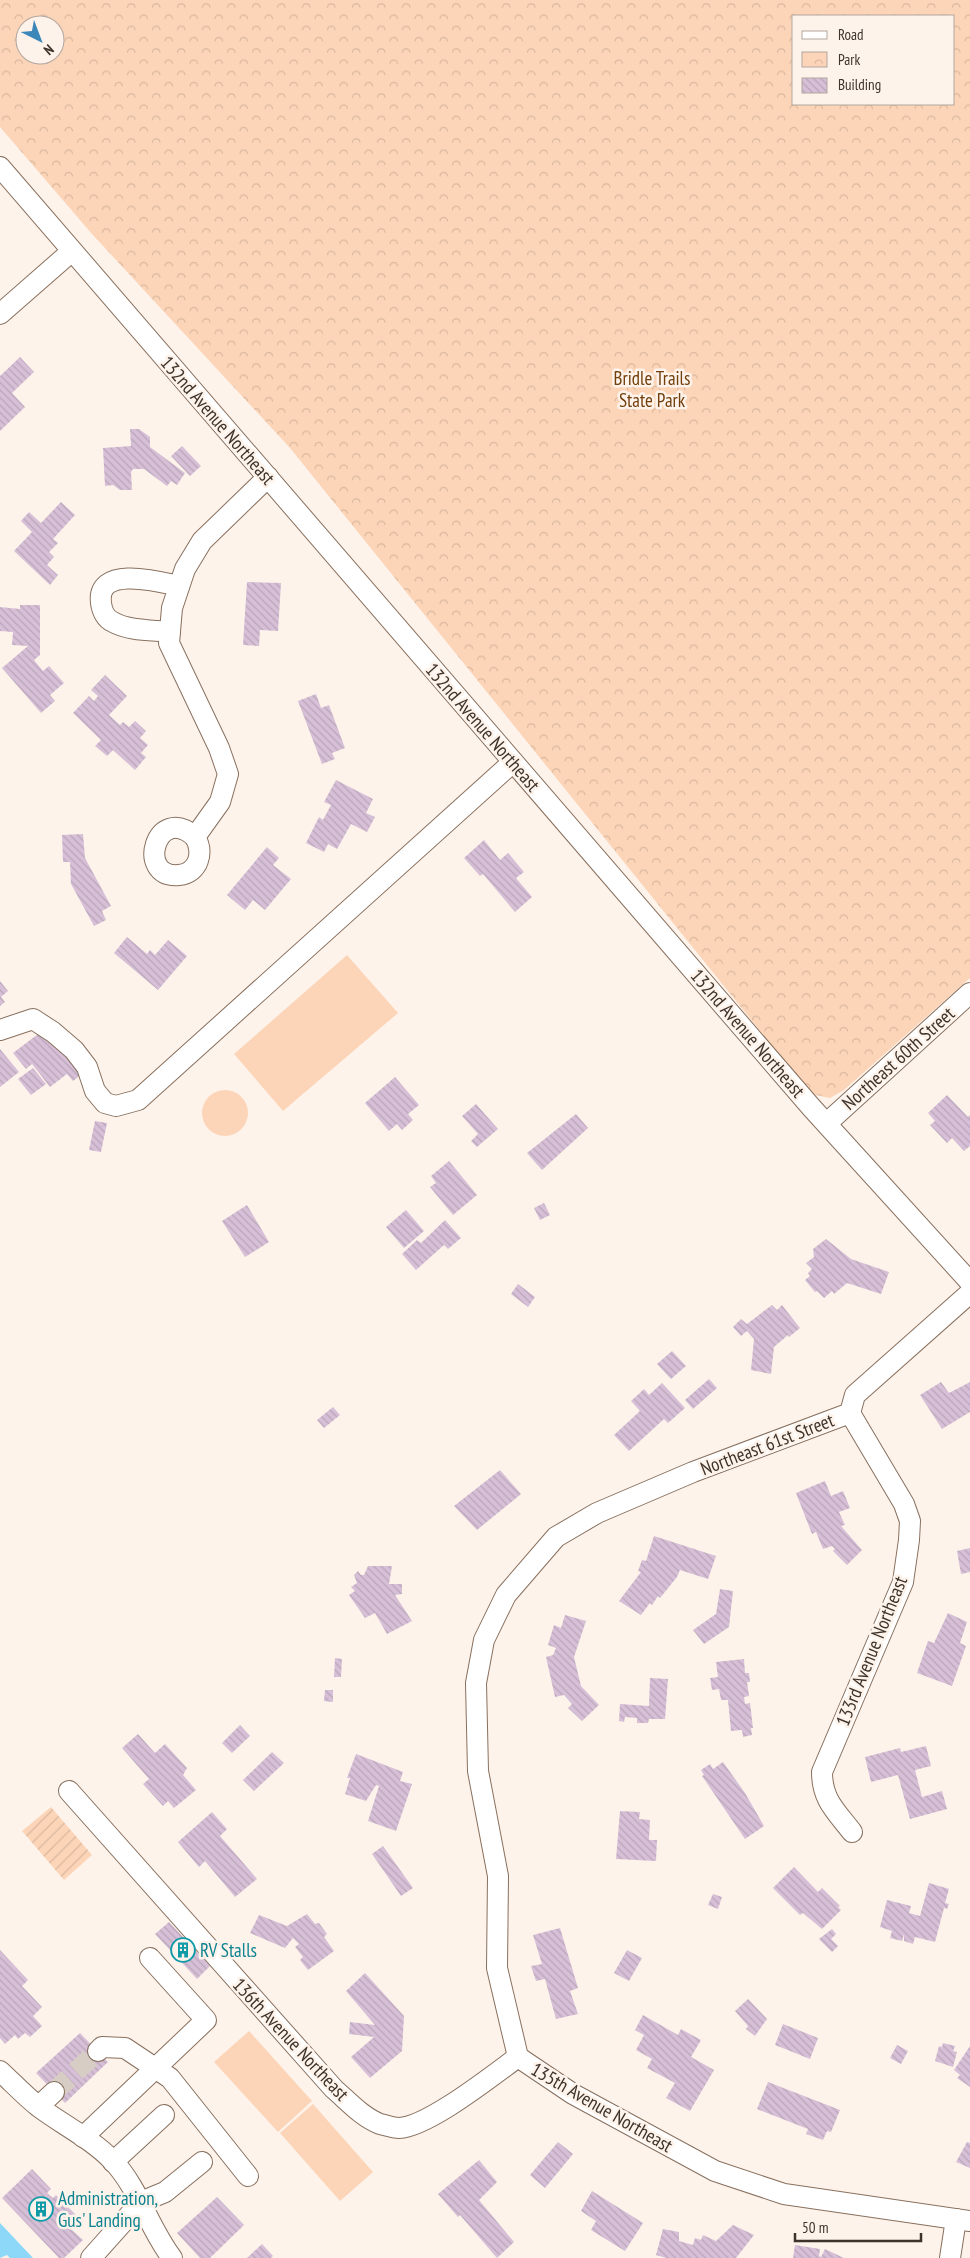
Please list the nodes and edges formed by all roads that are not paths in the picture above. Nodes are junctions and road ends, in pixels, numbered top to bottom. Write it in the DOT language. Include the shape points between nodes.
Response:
graph roads {
  1 [pos="0,167"];
  2 [pos="72,251"];
  3 [pos="0,314"];
  4 [pos="268,477"];
  5 [pos="179,586"];
  6 [pos="170,632"];
  7 [pos="513,762"];
  8 [pos="195,837"];
  9 [pos="970,993"];
  10 [pos="0,1030"];
  11 [pos="827,1123"];
  12 [pos="970,1282"];
  13 [pos="970,1293"];
  14 [pos="850,1413"];
  15 [pos="556,1537"];
  16 [pos="69,1791"];
  17 [pos="852,1832"];
  18 [pos="150,1958"];
  19 [pos="98,2051"];
  20 [pos="518,2057"];
  21 [pos="157,2068"];
  22 [pos="0,2071"];
  23 [pos="54,2092"];
  24 [pos="39,2106"];
  25 [pos="164,2115"];
  26 [pos="83,2137"];
  27 [pos="113,2162"];
  28 [pos="202,2162"];
  29 [pos="248,2176"];
  30 [pos="141,2202"];
  31 [pos="963,2220"];
  32 [pos="91,2258"];
  33 [pos="172,2258"];
  34 [pos="950,2258"];
  1 -- 2 [label="street, 132nd Avenue Northeast"];
  2 -- 3 [label="street"];
  2 -- 4 [label="street, 132nd Avenue Northeast"];
  4 -- 5 [label="street" via="202,541"];
  4 -- 7 [label="street, 132nd Avenue Northeast"];
  5 -- 6 [label="street" via="172,608"];
  5 -- 6 [label="street" via="123,578 112,582 101,600 103,611 111,622 127,628"];
  6 -- 8 [label="street" via="169,643 228,774 220,802"];
  7 -- 10 [label="street" via="138,1100 116,1106 105,1104 95,1091 87,1066 74,1050 33,1019"];
  7 -- 11 [label="street, 132nd Avenue Northeast"];
  9 -- 11 [label="street, Northeast 60th Street"];
  11 -- 12 [label="street, 132nd Avenue Northeast"];
  13 -- 14 [label="street, Northeast 61st Street" via="855,1395"];
  14 -- 15 [label="street, Northeast 61st Street" via="626,1500"];
  14 -- 17 [label="street, 133rd Avenue Northeast" via="904,1504 910,1521 903,1582 822,1772 822,1787 828,1802"];
  15 -- 20 [label="street, 135th Avenue Northeast" via="506,1595 484,1640 476,1683 478,1771 498,1876 497,1968"];
  16 -- 20 [label="street, 136th Avenue Northeast" via="334,2089 362,2114 379,2124 398,2128 414,2124 463,2098"];
  18 -- 21 [label="street" via="206,2020"];
  19 -- 21 [label="street" via="102,2047 125,2048"];
  20 -- 31 [label="street, 135th Avenue Northeast" via="609,2115 715,2171 784,2194"];
  21 -- 26 [label="street"];
  21 -- 29 [label="street" via="170,2078"];
  22 -- 24 [label="street"];
  23 -- 24 [label="street"];
  24 -- 26 [label="street"];
  25 -- 27 [label="street"];
  26 -- 27 [label="street"];
  27 -- 30 [label="street"];
  28 -- 30 [label="street" via="165,2192"];
  30 -- 32 [label="street"];
  30 -- 33 [label="street" via="159,2241"];
  31 -- 34 [label="street"];
}
